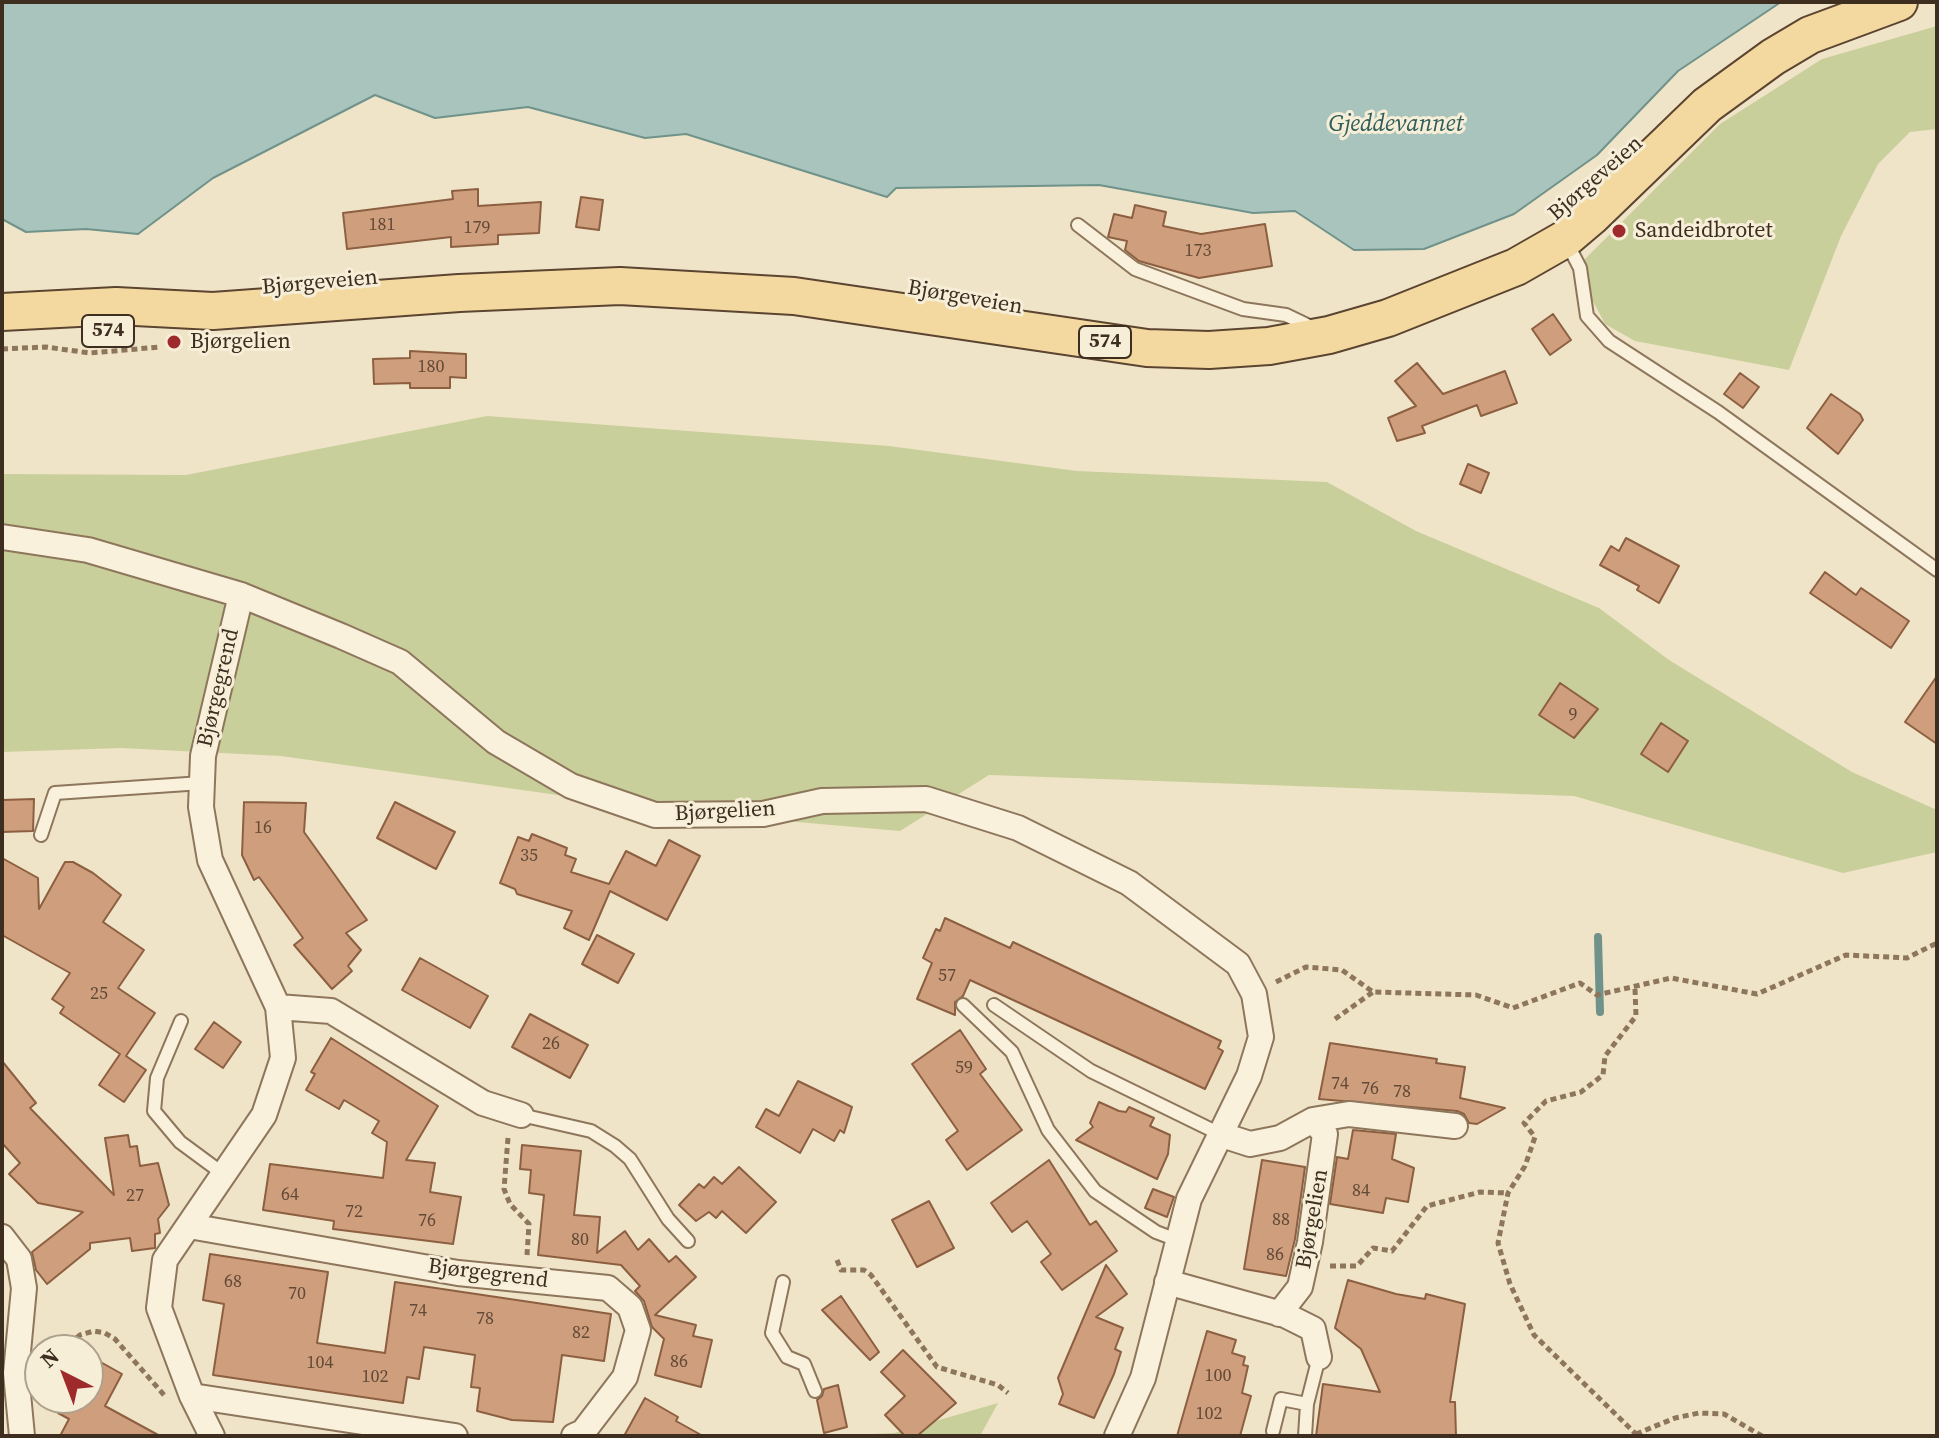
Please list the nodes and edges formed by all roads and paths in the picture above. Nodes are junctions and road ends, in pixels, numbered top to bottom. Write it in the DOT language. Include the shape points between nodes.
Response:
graph roads {
  1 [pos="1899,2"];
  2 [pos="1078,225"];
  3 [pos="1565,239"];
  4 [pos="213,311"];
  5 [pos="2,312"];
  6 [pos="2,335"];
  7 [pos="1329,335"];
  8 [pos="160,347"];
  9 [pos="2,349"];
  10 [pos="2,537"];
  11 [pos="1937,570"];
  12 [pos="241,595"];
  13 [pos="202,783"];
  14 [pos="41,835"];
  15 [pos="1937,943"];
  16 [pos="1635,989"];
  17 [pos="1373,992"];
  18 [pos="1254,994"];
  19 [pos="963,1005"];
  20 [pos="994,1005"];
  21 [pos="278,1007"];
  22 [pos="1335,1019"];
  23 [pos="181,1021"];
  24 [pos="516,1113"];
  25 [pos="1313,1120"];
  26 [pos="1455,1126"];
  27 [pos="1222,1135"];
  28 [pos="222,1173"];
  29 [pos="1508,1193"];
  30 [pos="189,1226"];
  31 [pos="2,1237"];
  32 [pos="1177,1240"];
  33 [pos="688,1241"];
  34 [pos="837,1260"];
  35 [pos="1327,1266"];
  36 [pos="525,1279"];
  37 [pos="783,1282"];
  38 [pos="1167,1282"];
  39 [pos="1279,1314"];
  40 [pos="84,1334"];
  41 [pos="1319,1357"];
  42 [pos="815,1391"];
  43 [pos="1008,1393"];
  44 [pos="192,1396"];
  45 [pos="1307,1404"];
  46 [pos="1273,1431"];
  47 [pos="1637,1435"];
  48 [pos="22,1436"];
  49 [pos="212,1436"];
  50 [pos="455,1436"];
  51 [pos="574,1436"];
  52 [pos="1117,1436"];
  53 [pos="1305,1436"];
  54 [pos="1762,1436"];
  1 -- 3 [label="main road, Bjørgeveien / 574" via="1810,35 1743,78 1707,105"];
  2 -- 7 [label="lane" via="1135,269 1243,309 1286,315"];
  3 -- 7 [label="main road, Bjørgeveien / 574" via="1482,283"];
  3 -- 11 [label="lane" via="1580,268 1587,316 1609,341 1718,412"];
  4 -- 5 [label="main road, Bjørgeveien / 574" via="116,306"];
  4 -- 6 [label="main road, Bjørgeveien / 574" via="138,329"];
  4 -- 7 [label="main road, Bjørgeveien / 574" via="620,286 794,296 1147,348 1224,349"];
  8 -- 9 [label="path" via="90,353"];
  10 -- 12 [label="street, Bjørgelien" via="88,550"];
  12 -- 13 [label="street, Bjørgegrend" via="203,756"];
  12 -- 18 [label="street, Bjørgelien" via="400,662 496,742 571,786 655,815 763,814 822,801 926,799 1018,828 1129,883 1238,964"];
  13 -- 14 [label="lane" via="55,793"];
  13 -- 21 [label="street, Bjørgegrend" via="210,860"];
  15 -- 16 [label="path" via="1907,958 1846,955 1757,994 1671,978"];
  16 -- 17 [label="path" via="1597,995 1580,983 1513,1008 1476,995"];
  16 -- 29 [label="path" via="1636,1016 1605,1056 1603,1075 1581,1092 1546,1101 1524,1123 1535,1137"];
  17 -- 18 [label="path" via="1342,970 1306,967"];
  17 -- 22 [label="path"];
  18 -- 27 [label="street, Bjørgelien" via="1261,1037"];
  19 -- 32 [label="lane" via="1012,1052 1048,1130 1095,1191"];
  20 -- 27 [label="lane" via="1091,1071"];
  21 -- 24 [label="street" via="331,1011 483,1103"];
  21 -- 28 [label="street, Bjørgegrend" via="283,1058 264,1115"];
  23 -- 28 [label="lane" via="157,1078 154,1111 180,1142"];
  24 -- 33 [label="lane" via="591,1131 615,1146"];
  24 -- 36 [label="path" via="504,1189 529,1224"];
  25 -- 26 [label="street" via="1349,1114"];
  25 -- 27 [label="street" via="1280,1138 1250,1144"];
  25 -- 39 [label="street, Bjørgelien" via="1325,1134 1310,1242 1300,1287"];
  27 -- 32 [label="street, Bjørgelien" via="1189,1199"];
  28 -- 30 [label="street, Bjørgegrend"];
  29 -- 35 [label="path" via="1480,1192 1427,1206 1392,1251 1373,1248 1357,1266"];
  29 -- 47 [label="path" via="1498,1243 1534,1335"];
  30 -- 36 [label="street, Bjørgegrend" via="458,1273"];
  30 -- 44 [label="street, Bjørgegrend" via="165,1260 159,1308"];
  31 -- 48 [label="street" via="19,1259 24,1288 16,1373"];
  32 -- 38 [label="street, Bjørgelien"];
  34 -- 43 [label="path" via="841,1270 871,1275 937,1367 998,1385"];
  36 -- 51 [label="street, Bjørgegrend" via="608,1288 630,1307 638,1330 625,1377 583,1432"];
  37 -- 42 [label="lane" via="772,1333 787,1357 804,1364"];
  38 -- 39 [label="street"];
  38 -- 52 [label="street, Bjørgelien" via="1143,1378"];
  39 -- 41 [label="street" via="1313,1329"];
  40 -- 44 [label="path" via="94,1331 115,1339 160,1393 174,1400"];
  41 -- 45 [label="lane"];
  44 -- 49 [label="street, Bjørgegrend"];
  44 -- 50 [label="street"];
  45 -- 46 [label="lane" via="1281,1399"];
  45 -- 53 [label="lane"];
  47 -- 54 [label="path" via="1699,1413 1724,1414"];
}
